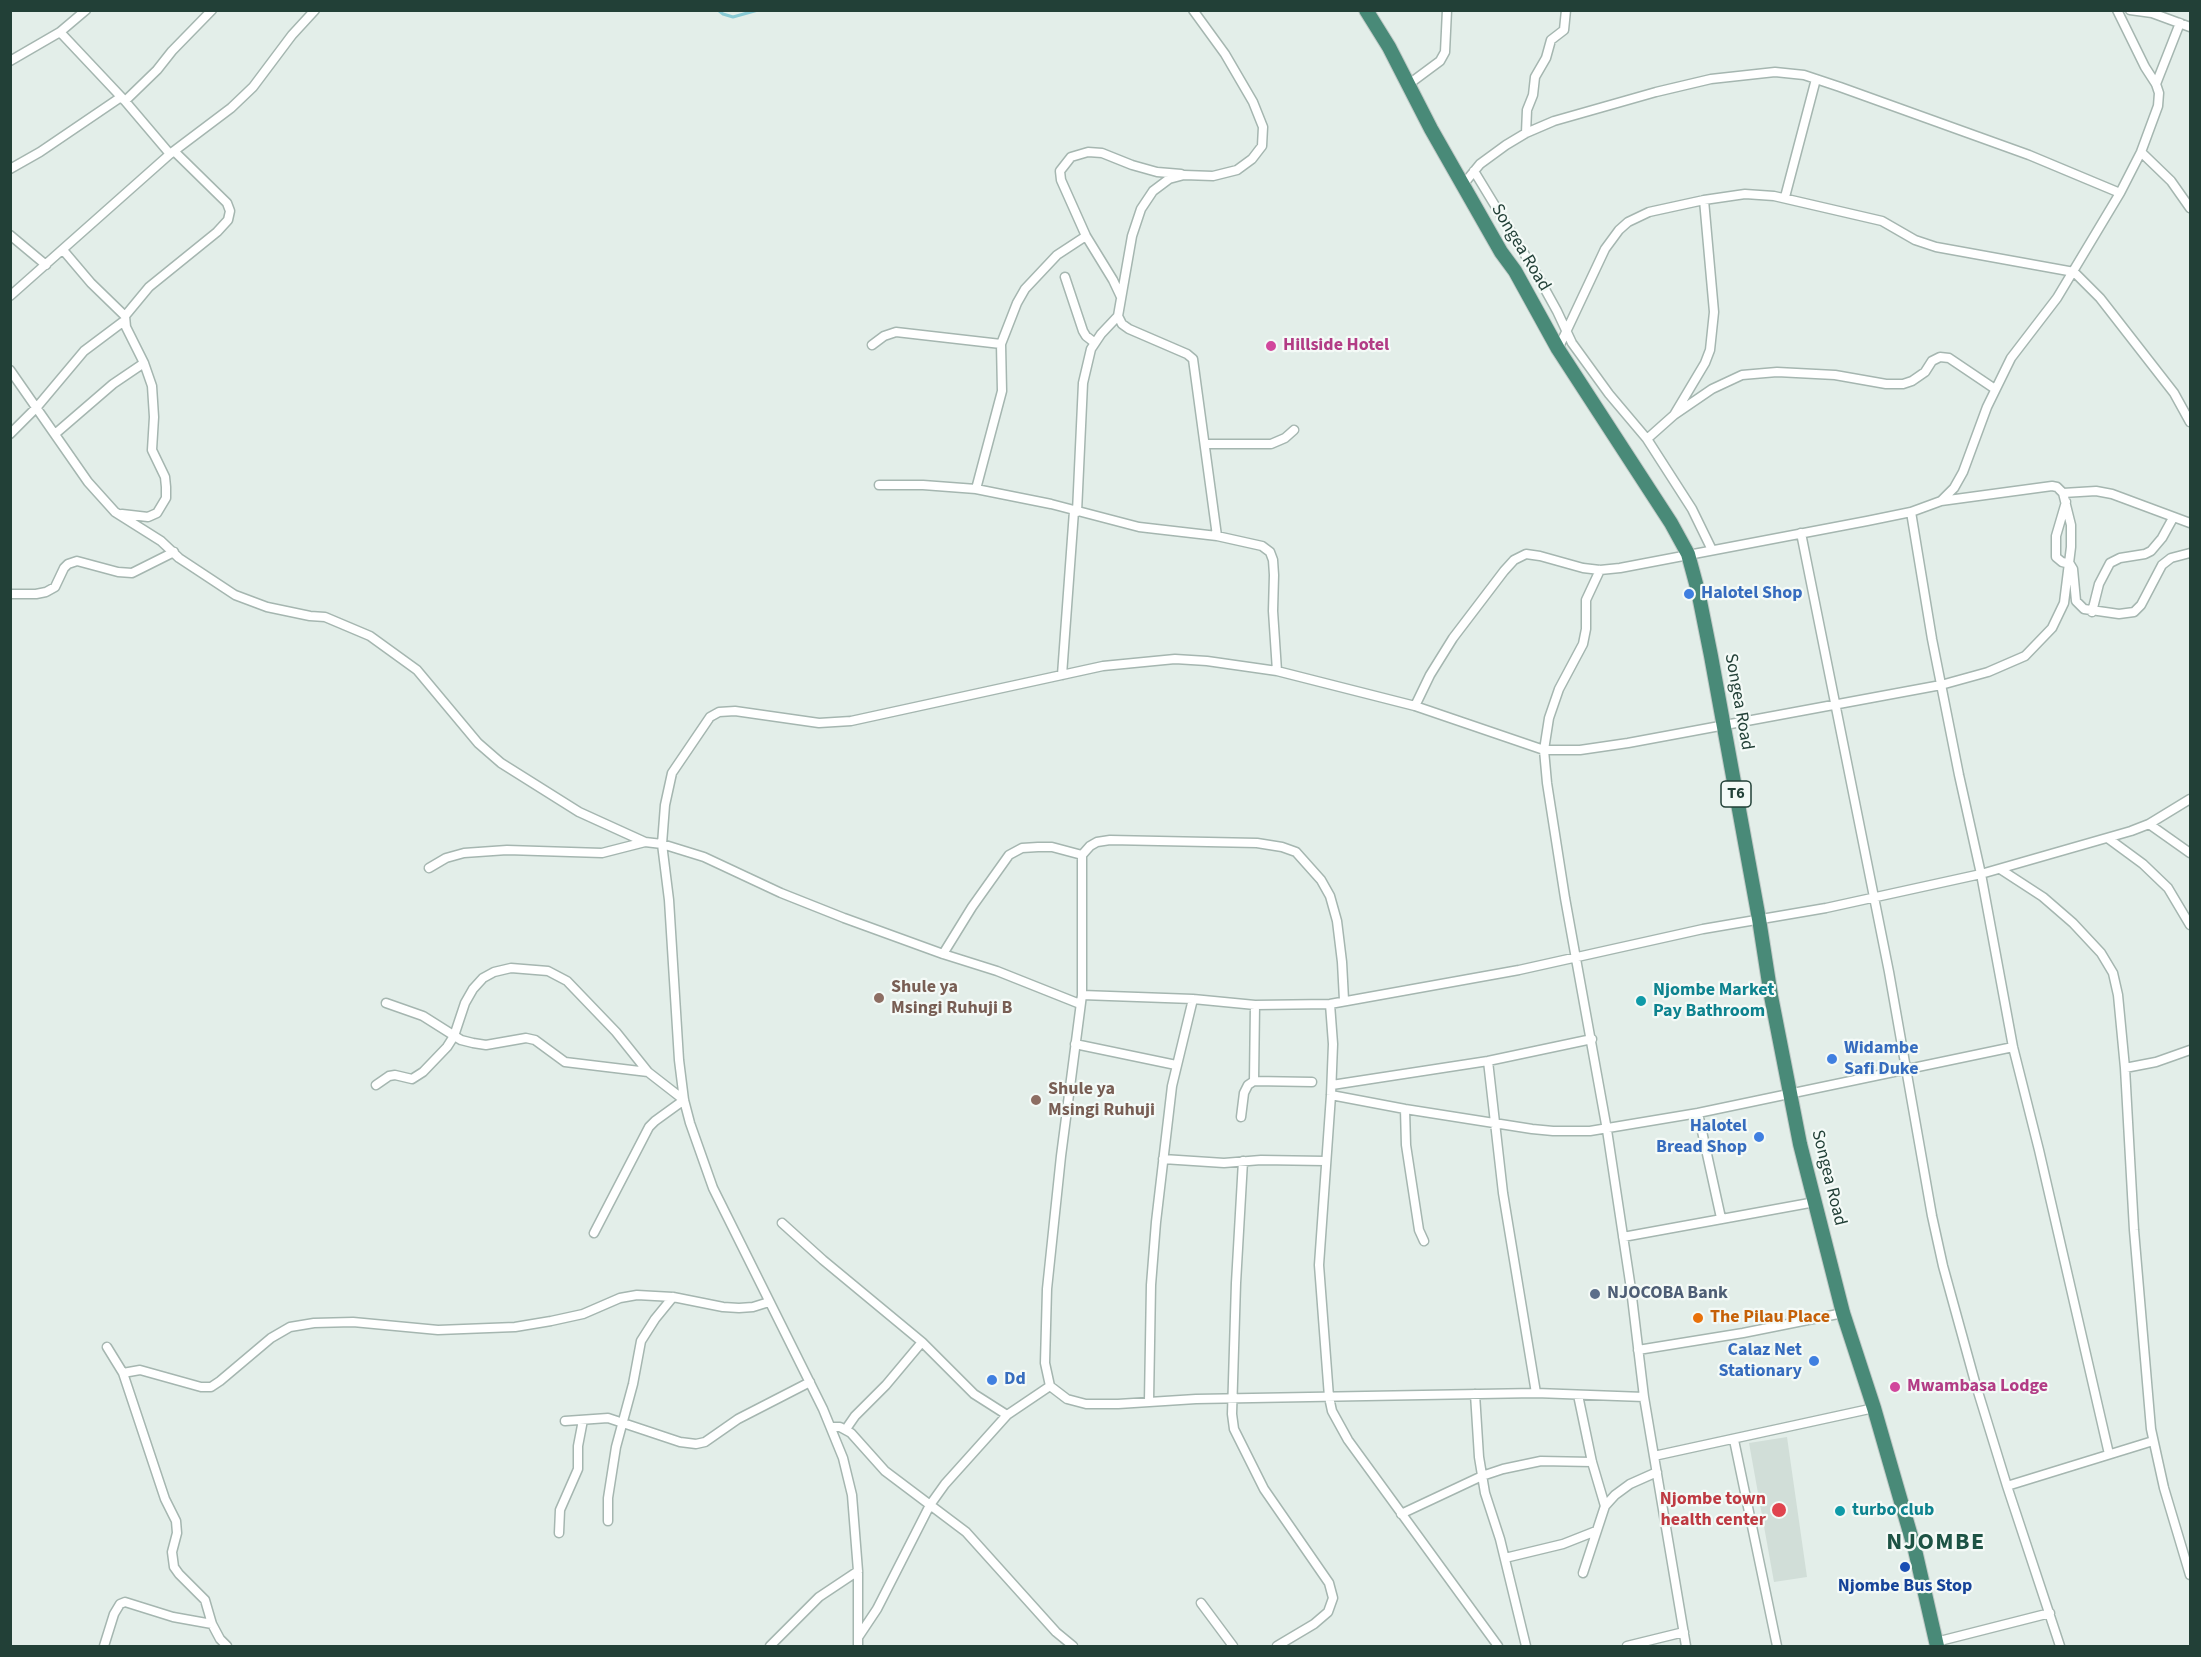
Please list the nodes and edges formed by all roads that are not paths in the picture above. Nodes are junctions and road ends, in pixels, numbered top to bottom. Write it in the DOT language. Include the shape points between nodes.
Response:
graph roads {
  1 [pos="86,10"];
  2 [pos="212,10"];
  3 [pos="315,10"];
  4 [pos="1193,10"];
  5 [pos="1366,10"];
  6 [pos="1447,10"];
  7 [pos="1566,10"];
  8 [pos="2129,10"];
  9 [pos="2117,12"];
  10 [pos="2180,23"];
  11 [pos="2190,27"];
  12 [pos="60,32"];
  13 [pos="10,61"];
  14 [pos="1816,79"];
  15 [pos="1409,84"];
  16 [pos="2156,84"];
  17 [pos="123,99"];
  18 [pos="1526,133"];
  19 [pos="2141,152"];
  20 [pos="172,153"];
  21 [pos="10,169"];
  22 [pos="1474,171"];
  23 [pos="1184,175"];
  24 [pos="1462,186"];
  25 [pos="2120,193"];
  26 [pos="1785,197"];
  27 [pos="1704,200"];
  28 [pos="2190,208"];
  29 [pos="10,235"];
  30 [pos="1086,236"];
  31 [pos="63,250"];
  32 [pos="46,265"];
  33 [pos="2074,272"];
  34 [pos="1065,277"];
  35 [pos="10,296"];
  36 [pos="1121,297"];
  37 [pos="1118,316"];
  38 [pos="124,319"];
  39 [pos="1566,332"];
  40 [pos="1095,342"];
  41 [pos="1001,344"];
  42 [pos="872,345"];
  43 [pos="1558,349"];
  44 [pos="144,363"];
  45 [pos="10,369"];
  46 [pos="1995,389"];
  47 [pos="37,407"];
  48 [pos="1674,415"];
  49 [pos="2190,422"];
  50 [pos="1294,430"];
  51 [pos="10,434"];
  52 [pos="55,434"];
  53 [pos="1647,439"];
  54 [pos="1205,444"];
  55 [pos="879,485"];
  56 [pos="976,489"];
  57 [pos="2065,497"];
  58 [pos="1941,501"];
  59 [pos="1075,511"];
  60 [pos="115,512"];
  61 [pos="1911,512"];
  62 [pos="2173,518"];
  63 [pos="2190,523"];
  64 [pos="1801,533"];
  65 [pos="1217,536"];
  66 [pos="1712,550"];
  67 [pos="174,552"];
  68 [pos="2190,553"];
  69 [pos="1688,554"];
  70 [pos="2070,564"];
  71 [pos="1600,570"];
  72 [pos="10,594"];
  73 [pos="2092,612"];
  74 [pos="1277,671"];
  75 [pos="1062,675"];
  76 [pos="1941,685"];
  77 [pos="1836,704"];
  78 [pos="1415,706"];
  79 [pos="1724,724"];
  80 [pos="1544,750"];
  81 [pos="2190,799"];
  82 [pos="2149,824"];
  83 [pos="2109,839"];
  84 [pos="645,842"];
  85 [pos="662,844"];
  86 [pos="2190,853"];
  87 [pos="1082,855"];
  88 [pos="429,868"];
  89 [pos="2000,870"];
  90 [pos="1981,874"];
  91 [pos="1873,898"];
  92 [pos="1759,919"];
  93 [pos="2190,925"];
  94 [pos="944,954"];
  95 [pos="1576,958"];
  96 [pos="1193,999"];
  97 [pos="1081,1000"];
  98 [pos="1344,1000"];
  99 [pos="386,1003"];
  100 [pos="1330,1004"];
  101 [pos="1255,1005"];
  102 [pos="454,1035"];
  103 [pos="1592,1039"];
  104 [pos="1075,1044"];
  105 [pos="2013,1047"];
  106 [pos="2190,1050"];
  107 [pos="1488,1061"];
  108 [pos="1176,1065"];
  109 [pos="1907,1068"];
  110 [pos="2125,1068"];
  111 [pos="648,1072"];
  112 [pos="1254,1081"];
  113 [pos="1312,1082"];
  114 [pos="376,1085"];
  115 [pos="1332,1085"];
  116 [pos="1790,1094"];
  117 [pos="1331,1095"];
  118 [pos="684,1100"];
  119 [pos="1405,1110"];
  120 [pos="1698,1113"];
  121 [pos="1241,1117"];
  122 [pos="1495,1123"];
  123 [pos="1607,1130"];
  124 [pos="1163,1158"];
  125 [pos="1243,1161"];
  126 [pos="1326,1161"];
  127 [pos="1815,1202"];
  128 [pos="1721,1218"];
  129 [pos="782,1223"];
  130 [pos="594,1233"];
  131 [pos="1623,1237"];
  132 [pos="1424,1241"];
  133 [pos="673,1297"];
  134 [pos="770,1302"];
  135 [pos="1843,1313"];
  136 [pos="922,1342"];
  137 [pos="107,1347"];
  138 [pos="1638,1350"];
  139 [pos="123,1373"];
  140 [pos="810,1382"];
  141 [pos="1050,1386"];
  142 [pos="1536,1393"];
  143 [pos="1475,1394"];
  144 [pos="1578,1395"];
  145 [pos="1329,1397"];
  146 [pos="1644,1397"];
  147 [pos="1233,1399"];
  148 [pos="1149,1401"];
  149 [pos="1874,1408"];
  150 [pos="1007,1415"];
  151 [pos="583,1420"];
  152 [pos="566,1421"];
  153 [pos="621,1423"];
  154 [pos="831,1427"];
  155 [pos="846,1429"];
  156 [pos="1734,1440"];
  157 [pos="2153,1441"];
  158 [pos="2109,1454"];
  159 [pos="1654,1455"];
  160 [pos="1592,1462"];
  161 [pos="1657,1472"];
  162 [pos="1482,1476"];
  163 [pos="2007,1486"];
  164 [pos="930,1505"];
  165 [pos="1605,1506"];
  166 [pos="1401,1514"];
  167 [pos="608,1521"];
  168 [pos="1596,1531"];
  169 [pos="559,1533"];
  170 [pos="1505,1558"];
  171 [pos="858,1571"];
  172 [pos="1583,1574"];
  173 [pos="2190,1575"];
  174 [pos="1201,1604"];
  175 [pos="2050,1613"];
  176 [pos="212,1624"];
  177 [pos="1684,1632"];
  178 [pos="859,1636"];
  179 [pos="1936,1644"];
  180 [pos="104,1647"];
  181 [pos="227,1647"];
  182 [pos="770,1647"];
  183 [pos="858,1647"];
  184 [pos="1073,1647"];
  185 [pos="1233,1647"];
  186 [pos="1277,1647"];
  187 [pos="1498,1647"];
  188 [pos="1526,1647"];
  189 [pos="1627,1647"];
  190 [pos="1686,1647"];
  191 [pos="1777,1647"];
  192 [pos="2060,1647"];
  1 -- 12 [label="street"];
  2 -- 17 [label="street" via="157,70"];
  3 -- 20 [label="street" via="253,87"];
  4 -- 23 [label="street" via="1253,102 1263,127 1263,141 1258,152 1237,170 1213,176"];
  5 -- 15 [label="highway, Songea Road / T6"];
  6 -- 15 [label="street" via="1440,61"];
  7 -- 18 [label="street" via="1564,30 1551,40 1535,77"];
  8 -- 9 [label="street"];
  8 -- 10 [label="street"];
  9 -- 16 [label="street"];
  10 -- 11 [label="street"];
  10 -- 16 [label="street"];
  12 -- 13 [label="street"];
  12 -- 17 [label="street"];
  14 -- 18 [label="street" via="1775,72 1711,79 1554,121"];
  14 -- 25 [label="street" via="2029,155"];
  14 -- 26 [label="street"];
  15 -- 24 [label="highway, Songea Road / T6"];
  16 -- 19 [label="street" via="2158,106"];
  17 -- 20 [label="street"];
  17 -- 21 [label="street"];
  18 -- 22 [label="street"];
  19 -- 25 [label="street"];
  19 -- 28 [label="street" via="2171,181"];
  20 -- 31 [label="street"];
  20 -- 38 [label="street" via="227,203 229,216 217,232 148,287"];
  22 -- 24 [label="street"];
  22 -- 39 [label="street" via="1536,273"];
  23 -- 30 [label="street" via="1158,172 1102,153 1071,157 1060,171 1061,180"];
  23 -- 36 [label="street" via="1169,179 1153,191 1141,209"];
  24 -- 43 [label="highway, Songea Road / T6"];
  25 -- 33 [label="street"];
  26 -- 27 [label="street" via="1745,194"];
  26 -- 33 [label="street" via="1882,221 1936,247"];
  27 -- 39 [label="street" via="1649,212 1619,230 1605,249"];
  27 -- 48 [label="street" via="1713,282 1713,330 1705,363"];
  29 -- 32 [label="street"];
  30 -- 36 [label="street"];
  30 -- 41 [label="street" via="1058,255 1026,289"];
  31 -- 32 [label="street"];
  31 -- 38 [label="street"];
  32 -- 35 [label="street"];
  33 -- 46 [label="street" via="2011,358"];
  33 -- 49 [label="street" via="2100,298 2174,393"];
  34 -- 40 [label="street" via="1083,331"];
  36 -- 37 [label="street"];
  37 -- 40 [label="street"];
  37 -- 54 [label="street" via="1129,329 1193,360"];
  38 -- 44 [label="street"];
  38 -- 47 [label="street" via="84,351"];
  39 -- 43 [label="street"];
  39 -- 53 [label="street" via="1596,377"];
  40 -- 59 [label="street" via="1083,383"];
  41 -- 42 [label="street" via="896,332"];
  41 -- 56 [label="street" via="1002,391"];
  43 -- 69 [label="highway, Songea Road / T6"];
  44 -- 52 [label="street"];
  44 -- 60 [label="street" via="153,398 152,454 165,477 166,498 157,513 148,518"];
  45 -- 47 [label="street"];
  46 -- 48 [label="street" via="1949,358 1940,357 1925,372 1903,384 1835,375 1742,375 1712,389"];
  46 -- 58 [label="street" via="1963,472"];
  47 -- 51 [label="street"];
  47 -- 52 [label="street"];
  48 -- 53 [label="street"];
  50 -- 54 [label="street" via="1271,444"];
  52 -- 60 [label="street" via="88,482"];
  53 -- 66 [label="street" via="1692,509"];
  54 -- 65 [label="street"];
  55 -- 56 [label="street"];
  56 -- 59 [label="street"];
  57 -- 58 [label="street" via="2052,486"];
  57 -- 62 [label="street" via="2097,491"];
  57 -- 70 [label="street" via="2071,525"];
  57 -- 70 [label="street" via="2055,548 2056,557"];
  58 -- 61 [label="street"];
  59 -- 65 [label="street" via="1139,527"];
  59 -- 75 [label="street"];
  60 -- 67 [label="street"];
  61 -- 64 [label="street"];
  61 -- 76 [label="street"];
  62 -- 63 [label="street"];
  62 -- 73 [label="street" via="2151,551 2110,563 2099,584"];
  64 -- 66 [label="street"];
  64 -- 77 [label="street"];
  65 -- 74 [label="street" via="1262,546 1270,552 1275,575"];
  66 -- 69 [label="street"];
  67 -- 72 [label="street" via="132,573 77,561 64,568 55,587 46,592"];
  67 -- 84 [label="street" via="235,595 267,607 326,617 370,636 417,670 478,743 501,763 579,812"];
  68 -- 73 [label="street" via="2162,565 2134,612"];
  69 -- 71 [label="street"];
  69 -- 79 [label="highway, Songea Road / T6"];
  70 -- 73 [label="street" via="2075,575 2076,601"];
  70 -- 76 [label="street" via="2064,603 2040,642 2007,665"];
  71 -- 78 [label="street" via="1540,555 1526,554 1514,560 1453,638"];
  71 -- 80 [label="street" via="1586,600 1583,644 1552,708"];
  74 -- 75 [label="street" via="1175,659 1103,666"];
  74 -- 78 [label="street"];
  75 -- 85 [label="street" via="851,721 819,723 719,712 710,717 672,773"];
  76 -- 77 [label="street"];
  76 -- 90 [label="street"];
  77 -- 79 [label="street"];
  77 -- 91 [label="street"];
  78 -- 80 [label="street"];
  79 -- 80 [label="street" via="1580,750"];
  79 -- 92 [label="highway, Songea Road / T6"];
  80 -- 95 [label="street"];
  81 -- 82 [label="street"];
  82 -- 83 [label="street"];
  82 -- 86 [label="street"];
  83 -- 89 [label="street"];
  83 -- 93 [label="street" via="2168,888"];
  84 -- 85 [label="street"];
  84 -- 88 [label="street" via="602,853 464,853"];
  85 -- 94 [label="street" via="704,857 815,907"];
  85 -- 118 [label="street"];
  87 -- 94 [label="street" via="1052,847 1022,848 1009,855"];
  87 -- 97 [label="street"];
  87 -- 98 [label="street" via="1097,842 1110,840 1257,843 1296,852 1330,896 1337,921"];
  89 -- 90 [label="street"];
  89 -- 110 [label="street" via="2043,897 2101,953 2113,973 2118,995"];
  90 -- 91 [label="street"];
  90 -- 105 [label="street"];
  91 -- 92 [label="street"];
  91 -- 109 [label="street"];
  92 -- 95 [label="street"];
  92 -- 116 [label="highway, Songea Road / T6"];
  94 -- 97 [label="street"];
  95 -- 98 [label="street"];
  95 -- 103 [label="street"];
  96 -- 97 [label="street"];
  96 -- 101 [label="street"];
  96 -- 108 [label="street"];
  97 -- 104 [label="street"];
  98 -- 100 [label="street"];
  99 -- 102 [label="street" via="423,1016"];
  100 -- 101 [label="street"];
  100 -- 115 [label="street"];
  101 -- 112 [label="street"];
  102 -- 111 [label="street" via="486,1045 526,1038 535,1040 565,1062"];
  102 -- 111 [label="street" via="465,1003 483,978 512,968 548,971 567,981"];
  102 -- 114 [label="street" via="439,1058 418,1077 389,1076"];
  103 -- 107 [label="street"];
  103 -- 123 [label="street"];
  104 -- 108 [label="street"];
  104 -- 141 [label="street" via="1047,1288 1045,1364"];
  105 -- 109 [label="street"];
  105 -- 158 [label="street"];
  106 -- 110 [label="street"];
  107 -- 115 [label="street"];
  107 -- 122 [label="street"];
  108 -- 124 [label="street"];
  109 -- 116 [label="street"];
  109 -- 163 [label="street" via="1943,1266"];
  110 -- 157 [label="street" via="2134,1230"];
  111 -- 118 [label="street"];
  112 -- 113 [label="street"];
  112 -- 121 [label="street" via="1244,1093"];
  115 -- 117 [label="street"];
  116 -- 120 [label="street"];
  116 -- 127 [label="highway, Songea Road / T6"];
  117 -- 119 [label="street"];
  117 -- 126 [label="street"];
  118 -- 130 [label="street" via="649,1127"];
  118 -- 134 [label="street" via="712,1188"];
  119 -- 122 [label="street"];
  119 -- 132 [label="street" via="1406,1145"];
  120 -- 123 [label="street"];
  120 -- 128 [label="street"];
  122 -- 123 [label="street" via="1553,1131"];
  122 -- 142 [label="street"];
  123 -- 131 [label="street"];
  124 -- 125 [label="street"];
  124 -- 148 [label="street" via="1151,1285"];
  125 -- 126 [label="street"];
  125 -- 147 [label="street"];
  126 -- 145 [label="street" via="1319,1265"];
  127 -- 128 [label="street"];
  127 -- 135 [label="highway, Songea Road / T6"];
  128 -- 131 [label="street"];
  129 -- 136 [label="street"];
  131 -- 138 [label="street"];
  133 -- 134 [label="street" via="739,1308"];
  133 -- 139 [label="street" via="620,1298 583,1314 515,1327 438,1330 340,1321 303,1324 271,1338 210,1387 140,1370"];
  133 -- 153 [label="street" via="641,1341"];
  134 -- 140 [label="street"];
  135 -- 138 [label="street"];
  135 -- 149 [label="highway, Songea Road / T6"];
  136 -- 150 [label="street" via="975,1394"];
  136 -- 155 [label="street"];
  137 -- 139 [label="street"];
  138 -- 146 [label="street"];
  139 -- 176 [label="street" via="176,1521 174,1567 205,1600"];
  140 -- 153 [label="street" via="696,1444 680,1443"];
  140 -- 154 [label="street"];
  141 -- 148 [label="street" via="1067,1399 1086,1404"];
  141 -- 150 [label="street"];
  142 -- 143 [label="street"];
  142 -- 144 [label="street"];
  143 -- 145 [label="street"];
  143 -- 162 [label="street"];
  144 -- 146 [label="street"];
  144 -- 160 [label="street"];
  145 -- 147 [label="street"];
  145 -- 166 [label="street" via="1336,1422"];
  146 -- 159 [label="street"];
  147 -- 148 [label="street"];
  147 -- 186 [label="street" via="1234,1429 1247,1458 1329,1583 1333,1598 1328,1612"];
  149 -- 156 [label="street"];
  149 -- 179 [label="highway, Songea Road / T6" via="1915,1550"];
  150 -- 164 [label="street"];
  151 -- 152 [label="street"];
  151 -- 153 [label="street" via="608,1418"];
  151 -- 169 [label="street" via="578,1469 560,1510"];
  153 -- 167 [label="street" via="611,1473"];
  154 -- 155 [label="street"];
  154 -- 171 [label="street" via="852,1495"];
  155 -- 164 [label="street" via="885,1471"];
  156 -- 159 [label="street"];
  156 -- 191 [label="street"];
  157 -- 158 [label="street"];
  157 -- 173 [label="street"];
  158 -- 163 [label="street"];
  159 -- 161 [label="street"];
  160 -- 162 [label="street" via="1541,1461"];
  160 -- 165 [label="street"];
  161 -- 165 [label="street" via="1630,1484"];
  161 -- 177 [label="street"];
  162 -- 166 [label="street"];
  162 -- 170 [label="street"];
  163 -- 175 [label="street"];
  164 -- 178 [label="street"];
  164 -- 184 [label="street" via="979,1545"];
  165 -- 168 [label="street"];
  166 -- 187 [label="street"];
  168 -- 170 [label="street" via="1563,1544"];
  168 -- 172 [label="street"];
  170 -- 188 [label="street"];
  171 -- 178 [label="street"];
  171 -- 182 [label="street" via="819,1597"];
  174 -- 185 [label="street"];
  175 -- 179 [label="street"];
  175 -- 192 [label="street"];
  176 -- 180 [label="street" via="125,1602 114,1614"];
  176 -- 181 [label="street"];
  177 -- 189 [label="street"];
  177 -- 190 [label="street"];
  178 -- 183 [label="street"];
}
